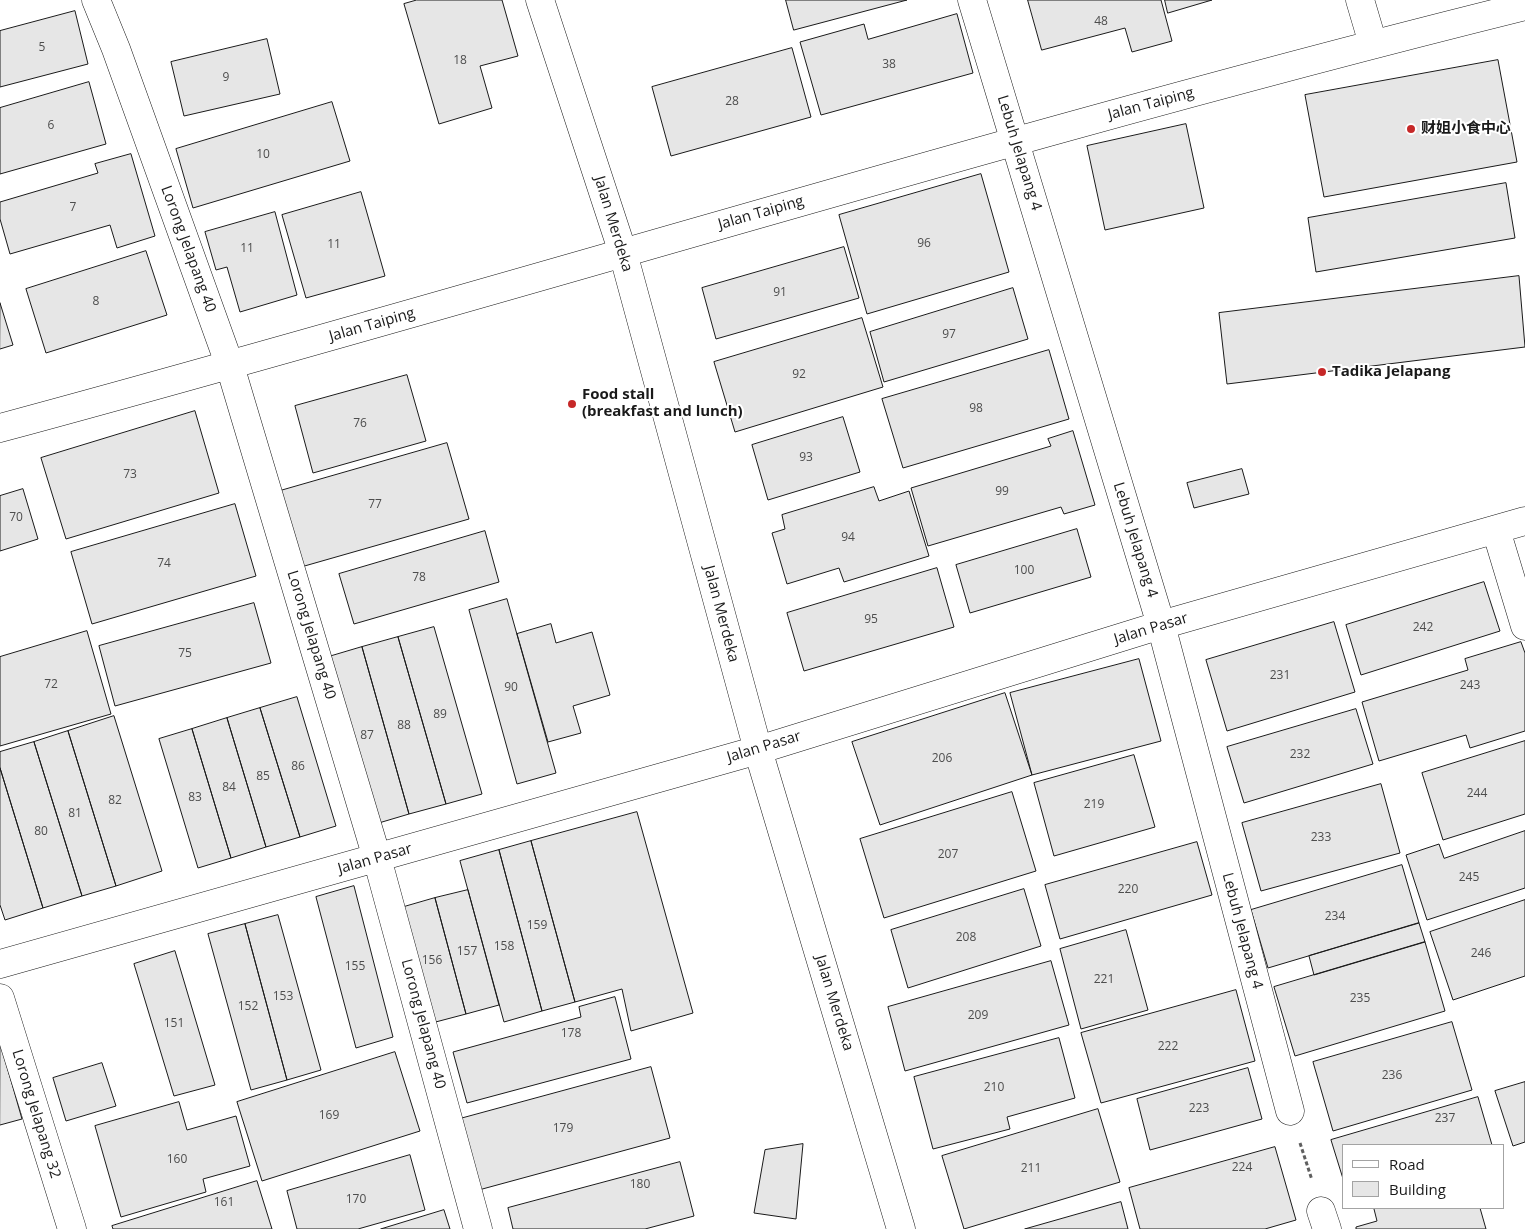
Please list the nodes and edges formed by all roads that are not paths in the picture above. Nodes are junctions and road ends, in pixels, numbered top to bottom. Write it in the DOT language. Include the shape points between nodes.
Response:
graph roads {
  1 [pos="96,0"];
  2 [pos="540,0"];
  3 [pos="972,0"];
  4 [pos="1360,0"];
  5 [pos="1525,6"];
  6 [pos="1373,44"];
  7 [pos="1016,140"];
  8 [pos="623,253"];
  9 [pos="230,366"];
  10 [pos="0,428"];
  11 [pos="1525,521"];
  12 [pos="1496,530"];
  13 [pos="1161,626"];
  14 [pos="1525,626"];
  15 [pos="758,750"];
  16 [pos="377,858"];
  17 [pos="0,964"];
  18 [pos="0,998"];
  19 [pos="1290,1111"];
  20 [pos="72,1229"];
  21 [pos="478,1229"];
  22 [pos="901,1229"];
  1 -- 9 [label="street, Lorong Jelapang 40"];
  2 -- 8 [label="street, Jalan Merdeka"];
  3 -- 7 [label="street, Lebuh Jelapang 4"];
  4 -- 6 [label="street"];
  5 -- 6 [label="street, Jalan Taiping"];
  6 -- 7 [label="street, Jalan Taiping"];
  7 -- 8 [label="street, Jalan Taiping"];
  7 -- 13 [label="street, Lebuh Jelapang 4"];
  8 -- 9 [label="street, Jalan Taiping"];
  8 -- 15 [label="street, Jalan Merdeka"];
  9 -- 10 [label="street, Jalan Taiping"];
  9 -- 16 [label="street, Lorong Jelapang 40"];
  11 -- 12 [label="street, Jalan Pasar"];
  12 -- 13 [label="street, Jalan Pasar"];
  12 -- 14 [label="street"];
  13 -- 15 [label="street, Jalan Pasar"];
  13 -- 19 [label="street, Lebuh Jelapang 4"];
  15 -- 16 [label="street, Jalan Pasar"];
  15 -- 22 [label="street, Jalan Merdeka"];
  16 -- 17 [label="street, Jalan Pasar"];
  16 -- 21 [label="street, Lorong Jelapang 40"];
  18 -- 20 [label="street, Lorong Jelapang 32"];
}
